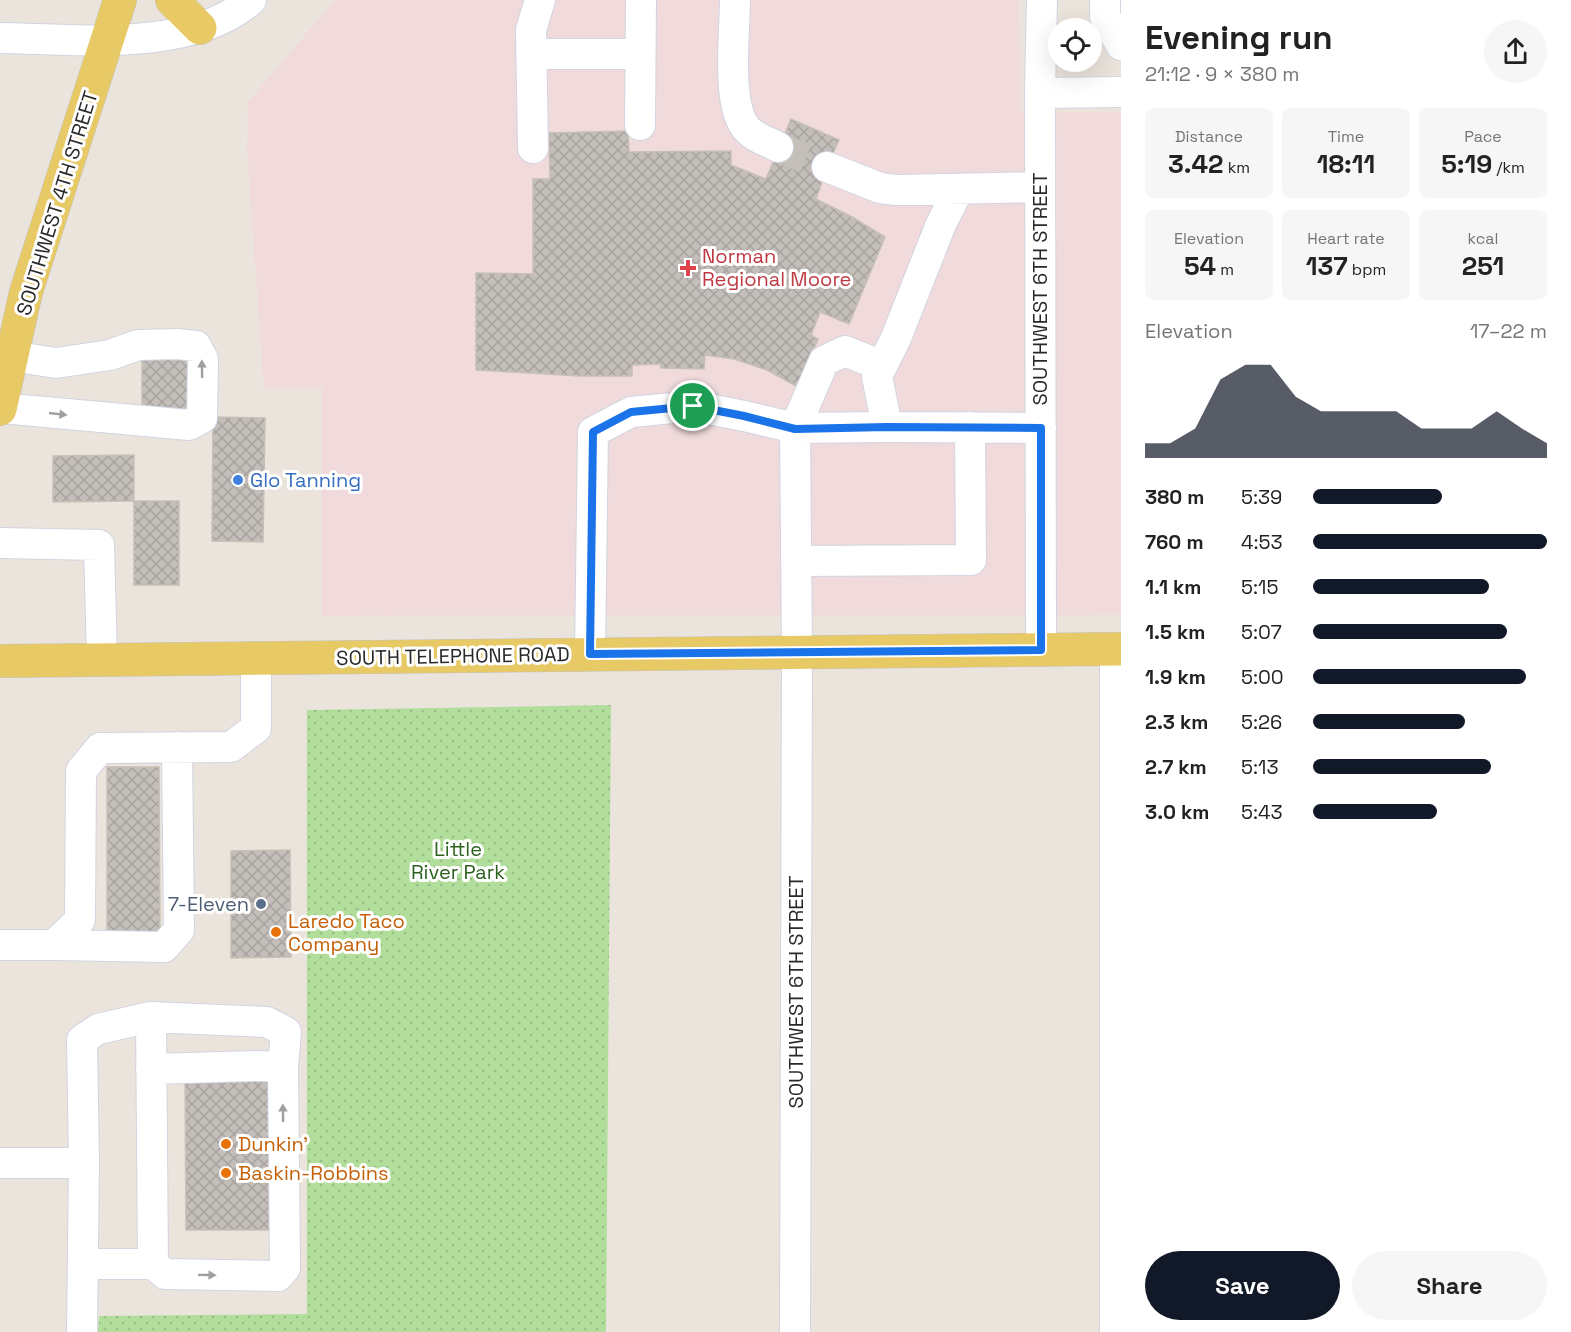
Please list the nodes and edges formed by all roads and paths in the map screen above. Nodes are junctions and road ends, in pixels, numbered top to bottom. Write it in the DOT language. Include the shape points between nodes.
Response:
graph roads {
  1 [pos="120,0"];
  2 [pos="172,0"];
  3 [pos="250,0"];
  4 [pos="540,0"];
  5 [pos="641,0"];
  6 [pos="735,0"];
  7 [pos="1042,0"];
  8 [pos="1110,12"];
  9 [pos="200,28"];
  10 [pos="0,38"];
  11 [pos="108,40"];
  12 [pos="1121,45"];
  13 [pos="531,54"];
  14 [pos="640,54"];
  15 [pos="1121,92"];
  16 [pos="1040,93"];
  17 [pos="640,124"];
  18 [pos="778,147"];
  19 [pos="533,148"];
  20 [pos="827,166"];
  21 [pos="1040,187"];
  22 [pos="959,189"];
  23 [pos="11,356"];
  24 [pos="882,366"];
  25 [pos="0,408"];
  26 [pos="887,427"];
  27 [pos="970,427"];
  28 [pos="1041,428"];
  29 [pos="795,429"];
  30 [pos="0,543"];
  31 [pos="796,561"];
  32 [pos="1118,649"];
  33 [pos="1041,650"];
  34 [pos="797,652"];
  35 [pos="590,654"];
  36 [pos="256,658"];
  37 [pos="102,659"];
  38 [pos="0,661"];
  39 [pos="177,747"];
  40 [pos="0,945"];
  41 [pos="54,945"];
  42 [pos="152,1017"];
  43 [pos="283,1067"];
  44 [pos="152,1069"];
  45 [pos="0,1163"];
  46 [pos="84,1163"];
  47 [pos="84,1264"];
  48 [pos="153,1264"];
  49 [pos="82,1332"];
  50 [pos="795,1332"];
  51 [pos="1115,1332"];
  1 -- 11 [label="main road, SOUTHWEST 4TH STREET"];
  2 -- 9 [label="main road"];
  3 -- 9 [label="street" via="222,20"];
  4 -- 13 [label="street" via="531,30"];
  5 -- 14 [label="street"];
  6 -- 18 [label="street" via="734,95 740,119 747,130"];
  7 -- 16 [label="street, SOUTHWEST 6TH STREET"];
  8 -- 12 [label="street"];
  9 -- 11 [label="street"];
  10 -- 11 [label="street"];
  11 -- 23 [label="main road, SOUTHWEST 4TH STREET" via="27,292"];
  13 -- 14 [label="street"];
  13 -- 19 [label="street"];
  14 -- 17 [label="street"];
  15 -- 16 [label="street"];
  16 -- 21 [label="street, SOUTHWEST 6TH STREET"];
  20 -- 22 [label="street" via="880,188"];
  21 -- 22 [label="street"];
  21 -- 28 [label="street, SOUTHWEST 6TH STREET"];
  22 -- 24 [label="street"];
  23 -- 25 [label="main road, SOUTHWEST 4TH STREET"];
  25 -- 23 [label="street, one-way" via="189,425 202,417 203,359 196,346 138,345 56,363"];
  24 -- 26 [label="street" via="877,376"];
  24 -- 29 [label="street" via="845,351 824,361"];
  26 -- 27 [label="street"];
  26 -- 29 [label="street"];
  27 -- 28 [label="street"];
  27 -- 31 [label="street" via="970,560"];
  28 -- 33 [label="street, SOUTHWEST 6TH STREET"];
  29 -- 31 [label="street, SOUTHWEST 6TH STREET"];
  29 -- 35 [label="street" via="693,406 631,412 593,432"];
  30 -- 37 [label="street" via="99,545"];
  31 -- 34 [label="street, SOUTHWEST 6TH STREET"];
  32 -- 33 [label="main road, SOUTH TELEPHONE ROAD"];
  32 -- 51 [label="street"];
  33 -- 34 [label="main road, SOUTH TELEPHONE ROAD"];
  34 -- 35 [label="main road, SOUTH TELEPHONE ROAD"];
  34 -- 50 [label="street, SOUTHWEST 6TH STREET"];
  35 -- 36 [label="main road, SOUTH TELEPHONE ROAD"];
  36 -- 37 [label="main road, SOUTH TELEPHONE ROAD"];
  36 -- 39 [label="street" via="255,728 231,747"];
  37 -- 38 [label="main road, SOUTH TELEPHONE ROAD"];
  39 -- 41 [label="street" via="100,748 81,771 80,920"];
  39 -- 41 [label="street" via="179,930 164,947"];
  40 -- 41 [label="street"];
  42 -- 43 [label="street" via="267,1022 286,1032"];
  42 -- 44 [label="street"];
  42 -- 46 [label="street" via="98,1029 82,1040"];
  43 -- 44 [label="street"];
  48 -- 43 [label="street, one-way" via="165,1274 278,1276 285,1268"];
  44 -- 48 [label="street"];
  45 -- 46 [label="street"];
  46 -- 47 [label="street"];
  47 -- 48 [label="street"];
  47 -- 49 [label="street"];
}
